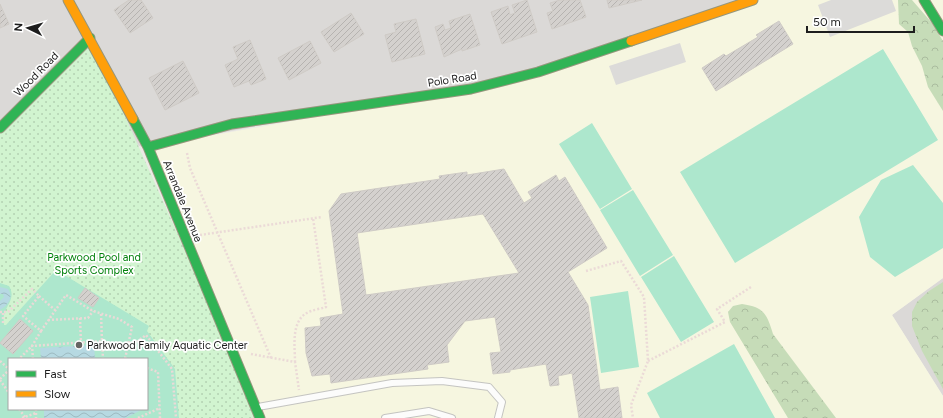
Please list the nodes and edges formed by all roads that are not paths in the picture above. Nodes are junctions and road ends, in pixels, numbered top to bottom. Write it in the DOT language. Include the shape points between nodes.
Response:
graph roads {
  1 [pos="68,0"];
  2 [pos="753,0"];
  3 [pos="924,0"];
  4 [pos="943,31"];
  5 [pos="90,38"];
  6 [pos="0,128"];
  7 [pos="148,147"];
  8 [pos="255,408"];
  9 [pos="260,418"];
  10 [pos="385,418"];
  11 [pos="452,418"];
  12 [pos="498,418"];
  1 -- 5 [label="street, Arrandale Avenue"];
  2 -- 7 [label="street, Polo Road" via="505,81 471,89 232,124"];
  3 -- 4 [label="street"];
  5 -- 6 [label="street, Wood Road"];
  5 -- 7 [label="street, Arrandale Avenue"];
  7 -- 8 [label="street, Arrandale Avenue"];
  8 -- 9 [label="street, Arrandale Avenue"];
  8 -- 12 [label="lane" via="392,383 442,381 489,387 502,402"];
  10 -- 11 [label="lane" via="429,411"];
}
